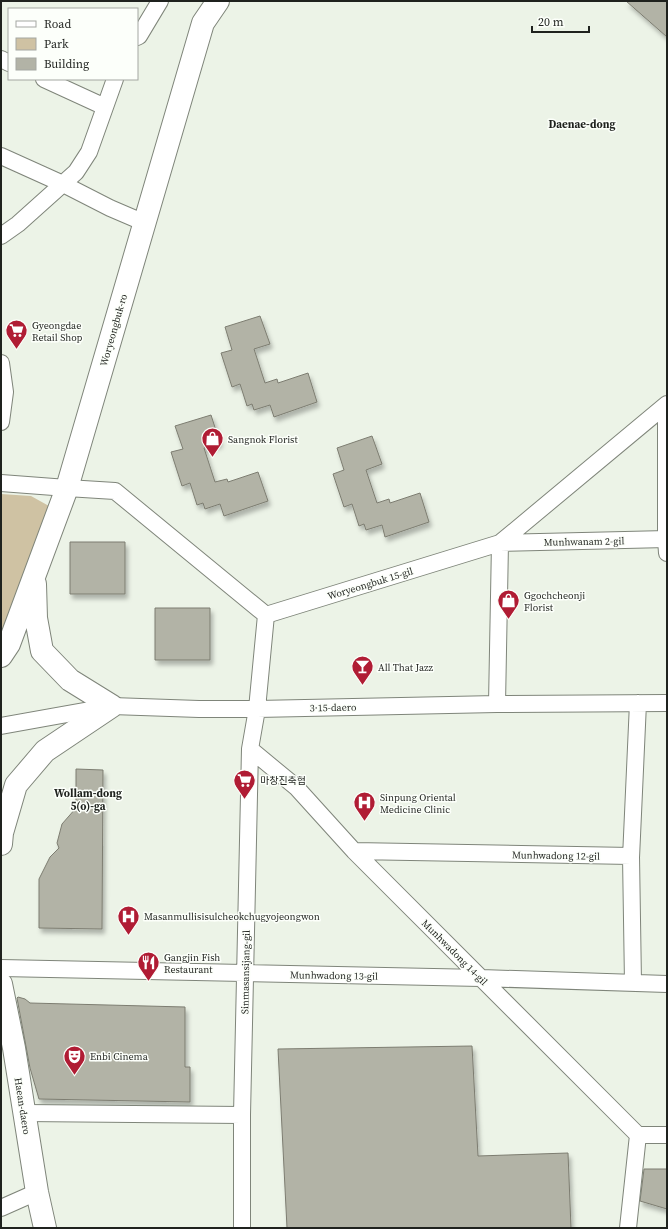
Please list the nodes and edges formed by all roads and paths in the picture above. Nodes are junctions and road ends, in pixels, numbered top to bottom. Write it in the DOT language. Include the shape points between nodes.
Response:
graph roads {
  1 [pos="160,1"];
  2 [pos="218,1"];
  3 [pos="138,35"];
  4 [pos="46,80"];
  5 [pos="115,80"];
  6 [pos="105,107"];
  7 [pos="1,156"];
  8 [pos="63,184"];
  9 [pos="145,222"];
  10 [pos="1,236"];
  11 [pos="1,363"];
  12 [pos="666,405"];
  13 [pos="1,422"];
  14 [pos="1,483"];
  15 [pos="66,488"];
  16 [pos="500,543"];
  17 [pos="667,544"];
  18 [pos="34,574"];
  19 [pos="266,615"];
  20 [pos="1,656"];
  21 [pos="638,703"];
  22 [pos="667,703"];
  23 [pos="497,704"];
  24 [pos="112,706"];
  25 [pos="257,709"];
  26 [pos="1,726"];
  27 [pos="250,748"];
  28 [pos="1,844"];
  29 [pos="354,851"];
  30 [pos="631,858"];
  31 [pos="1,968"];
  32 [pos="245,973"];
  33 [pos="481,978"];
  34 [pos="633,983"];
  35 [pos="1,984"];
  36 [pos="667,984"];
  37 [pos="7,1051"];
  38 [pos="24,1113"];
  39 [pos="242,1115"];
  40 [pos="638,1135"];
  41 [pos="667,1135"];
  42 [pos="37,1192"];
  43 [pos="1,1208"];
  44 [pos="45,1228"];
  45 [pos="242,1228"];
  46 [pos="628,1228"];
  1 -- 3 [label="street"];
  2 -- 9 [label="main road, Woryeongbuk-ro" via="204,23"];
  4 -- 6 [label="street"];
  5 -- 6 [label="street"];
  6 -- 8 [label="street" via="89,152 76,172"];
  7 -- 8 [label="street"];
  8 -- 9 [label="street" via="110,208"];
  8 -- 10 [label="street"];
  9 -- 15 [label="main road, Woryeongbuk-ro"];
  11 -- 13 [label="street" via="5,392"];
  12 -- 16 [label="street, Woryeongbuk 15-gil"];
  12 -- 17 [label="street"];
  14 -- 15 [label="street"];
  15 -- 18 [label="main road, Woryeongbuk-ro"];
  15 -- 19 [label="street" via="115,491"];
  16 -- 17 [label="street, Munhwanam 2-gil"];
  16 -- 19 [label="street, Woryeongbuk 15-gil"];
  16 -- 23 [label="street"];
  18 -- 20 [label="main road, Woryeongbuk-ro" via="9,644"];
  18 -- 24 [label="main road" via="36,618 42,651 70,680"];
  19 -- 25 [label="street, Sinmasansijang-gil"];
  21 -- 22 [label="street, 3·15-daero"];
  21 -- 23 [label="street, 3·15-daero"];
  21 -- 30 [label="street"];
  23 -- 25 [label="street, 3·15-daero"];
  24 -- 25 [label="street, 3·15-daero"];
  24 -- 26 [label="street, 3·15-daero"];
  24 -- 28 [label="main road" via="45,751 16,785"];
  25 -- 27 [label="street, Sinmasansijang-gil"];
  27 -- 29 [label="street, Munhwadong 14-gil" via="296,788"];
  27 -- 32 [label="street, Sinmasansijang-gil"];
  29 -- 30 [label="street, Munhwadong 12-gil"];
  29 -- 33 [label="street, Munhwadong 14-gil"];
  30 -- 34 [label="street"];
  31 -- 32 [label="street, Munhwadong 13-gil"];
  32 -- 33 [label="street, Munhwadong 13-gil"];
  32 -- 39 [label="street, Sinmasansijang-gil"];
  33 -- 34 [label="street, Munhwadong 13-gil"];
  33 -- 40 [label="street, Munhwadong 14-gil"];
  34 -- 36 [label="street, Munhwadong 13-gil"];
  35 -- 37 [label="main road, Haean-daero"];
  37 -- 38 [label="main road, Haean-daero"];
  38 -- 39 [label="street"];
  38 -- 42 [label="main road, Haean-daero"];
  39 -- 45 [label="street, Sinmasansijang-gil"];
  40 -- 41 [label="street"];
  40 -- 46 [label="street"];
  42 -- 43 [label="street"];
  42 -- 44 [label="main road, Haean-daero"];
}
